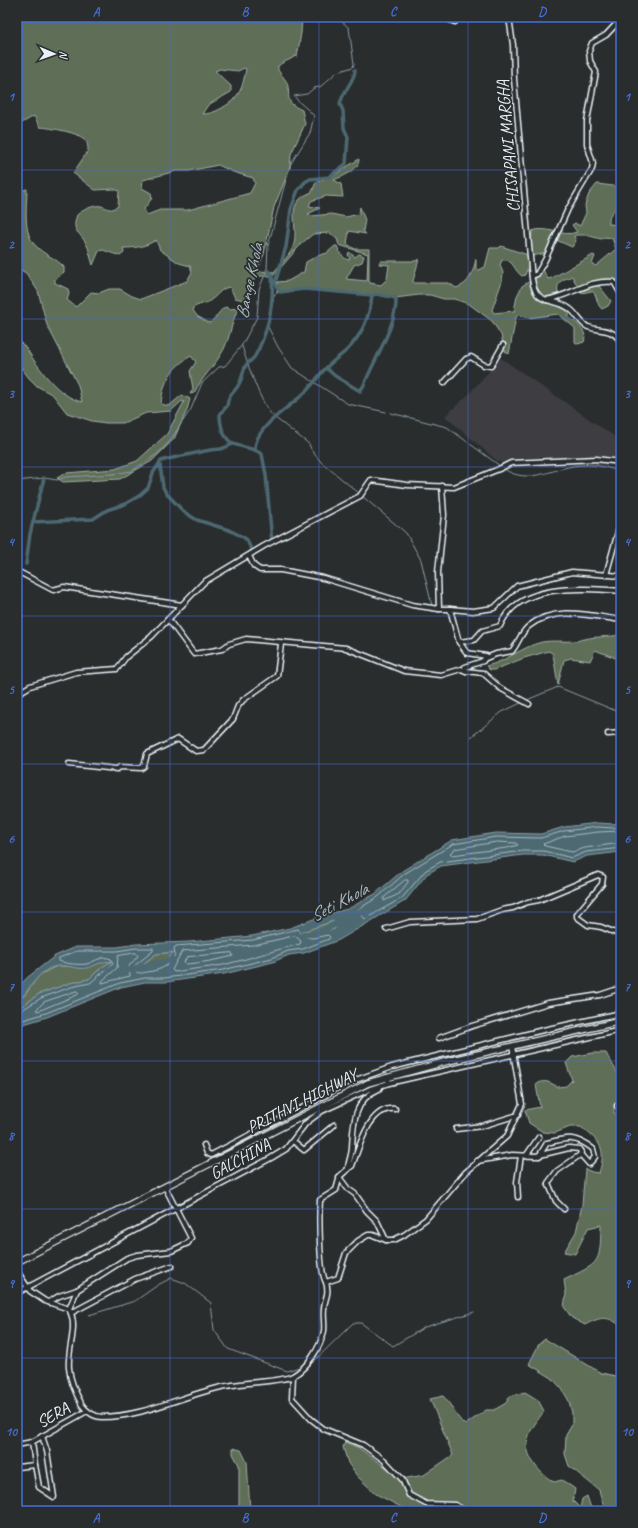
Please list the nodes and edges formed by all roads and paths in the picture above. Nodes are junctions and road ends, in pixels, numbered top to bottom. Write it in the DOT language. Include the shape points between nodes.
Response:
graph roads {
  1 [pos="443,17"];
  2 [pos="458,17"];
  3 [pos="509,17"];
  4 [pos="621,19"];
  5 [pos="532,275"];
  6 [pos="621,294"];
  7 [pos="544,300"];
  8 [pos="621,342"];
  9 [pos="503,345"];
  10 [pos="444,383"];
  11 [pos="621,462"];
  12 [pos="442,486"];
  13 [pos="621,521"];
  14 [pos="249,556"];
  15 [pos="17,571"];
  16 [pos="606,575"];
  17 [pos="621,576"];
  18 [pos="621,591"];
  19 [pos="182,605"];
  20 [pos="439,608"];
  21 [pos="450,609"];
  22 [pos="168,619"];
  23 [pos="621,620"];
  24 [pos="459,642"];
  25 [pos="281,644"];
  26 [pos="486,658"];
  27 [pos="466,671"];
  28 [pos="17,694"];
  29 [pos="529,704"];
  30 [pos="621,733"];
  31 [pos="608,734"];
  32 [pos="69,764"];
  33 [pos="386,929"];
  34 [pos="621,935"];
  35 [pos="621,988"];
  36 [pos="621,1013"];
  37 [pos="621,1021"];
  38 [pos="621,1030"];
  39 [pos="439,1038"];
  40 [pos="512,1046"];
  41 [pos="514,1055"];
  42 [pos="432,1056"];
  43 [pos="434,1065"];
  44 [pos="387,1077"];
  45 [pos="389,1083"];
  46 [pos="381,1086"];
  47 [pos="395,1109"];
  48 [pos="518,1115"];
  49 [pos="334,1125"];
  50 [pos="456,1129"];
  51 [pos="539,1136"];
  52 [pos="293,1141"];
  53 [pos="204,1145"];
  54 [pos="581,1155"];
  55 [pos="524,1156"];
  56 [pos="539,1156"];
  57 [pos="477,1161"];
  58 [pos="348,1169"];
  59 [pos="339,1177"];
  60 [pos="165,1187"];
  61 [pos="518,1197"];
  62 [pos="175,1208"];
  63 [pos="564,1209"];
  64 [pos="386,1240"];
  65 [pos="17,1262"];
  66 [pos="172,1266"];
  67 [pos="17,1271"];
  68 [pos="326,1282"];
  69 [pos="27,1287"];
  70 [pos="77,1290"];
  71 [pos="17,1293"];
  72 [pos="49,1302"];
  73 [pos="70,1311"];
  74 [pos="293,1376"];
  75 [pos="87,1411"];
  76 [pos="42,1436"];
  77 [pos="32,1442"];
  78 [pos="17,1445"];
  79 [pos="35,1466"];
  80 [pos="17,1467"];
  81 [pos="465,1511"];
  1 -- 2 [label="street" via="455,22"];
  3 -- 5 [label="street, CHISAPANI MARGHA"];
  4 -- 5 [label="street" via="606,35 592,43 589,51 590,61 596,72 587,121 587,144 592,168 568,209 546,260 536,274"];
  5 -- 7 [label="street, CHISAPANI MARGHA" via="536,292"];
  6 -- 7 [label="street" via="614,282 602,281"];
  7 -- 8 [label="street" via="568,308 586,326 603,328"];
  9 -- 10 [label="street" via="491,366 471,358 466,359"];
  11 -- 12 [label="street" via="596,459 511,463 454,486"];
  12 -- 14 [label="street" via="371,480 360,496"];
  12 -- 20 [label="street" via="444,510 438,572"];
  13 -- 16 [label="street"];
  14 -- 19 [label="street" via="204,582"];
  14 -- 20 [label="street" via="254,566 260,570 281,570 323,578 412,605"];
  15 -- 19 [label="street" via="54,590 64,587"];
  16 -- 17 [label="street"];
  16 -- 21 [label="street" via="572,572 517,586 494,608 473,611"];
  18 -- 24 [label="street" via="583,587 534,595 507,612 500,626 482,631 474,640"];
  19 -- 22 [label="street"];
  20 -- 21 [label="street"];
  21 -- 24 [label="street"];
  22 -- 25 [label="street" via="194,654 222,649 246,639"];
  22 -- 28 [label="street" via="126,657 117,669 76,672 30,686"];
  23 -- 26 [label="street" via="578,613 548,616 528,626 512,651"];
  24 -- 26 [label="street" via="467,653 483,654"];
  25 -- 27 [label="street" via="346,648 404,671 441,675 461,669"];
  25 -- 32 [label="street" via="277,676 243,700 233,719 204,750 196,751 178,739 148,754 144,766 140,768 117,769"];
  26 -- 27 [label="street" via="464,667"];
  27 -- 29 [label="street" via="483,673 500,688"];
  30 -- 31 [label="street"];
  33 -- 34 [label="street" via="410,922 478,919 539,900 598,875 603,877 602,884 577,917 588,925"];
  35 -- 39 [label="street" via="600,995 548,1003"];
  36 -- 42 [label="street"];
  37 -- 40 [label="highway, PRITHVI HIGHWAY"];
  38 -- 41 [label="street, GALCHINA" via="590,1035"];
  40 -- 41 [label="street"];
  40 -- 43 [label="highway, PRITHVI HIGHWAY"];
  41 -- 45 [label="street, GALCHINA"];
  41 -- 48 [label="street" via="522,1104"];
  42 -- 43 [label="street"];
  42 -- 53 [label="street" via="342,1085 211,1155 207,1153"];
  43 -- 44 [label="highway, PRITHVI HIGHWAY"];
  44 -- 45 [label="street"];
  44 -- 60 [label="highway, PRITHVI HIGHWAY" via="348,1092"];
  45 -- 46 [label="street, GALCHINA"];
  46 -- 52 [label="street, GALCHINA" via="322,1111 306,1123"];
  46 -- 58 [label="street" via="360,1105 352,1130"];
  47 -- 58 [label="street" via="388,1108 380,1112 371,1122 352,1166"];
  48 -- 50 [label="street" via="482,1126"];
  48 -- 57 [label="street" via="507,1136"];
  49 -- 52 [label="street" via="304,1150"];
  51 -- 55 [label="street"];
  52 -- 62 [label="street, GALCHINA" via="286,1149 271,1158"];
  54 -- 56 [label="street" via="579,1149 575,1148"];
  54 -- 56 [label="street" via="589,1164 595,1157 593,1149 587,1144 574,1138 567,1138 546,1143"];
  54 -- 63 [label="street" via="557,1171 548,1183 556,1201"];
  55 -- 56 [label="street"];
  55 -- 57 [label="street" via="503,1156"];
  55 -- 61 [label="street" via="517,1182"];
  57 -- 64 [label="street" via="426,1219 404,1235 394,1240"];
  58 -- 59 [label="street"];
  59 -- 64 [label="street" via="378,1221"];
  59 -- 68 [label="street" via="336,1190 320,1200 322,1263"];
  60 -- 62 [label="street"];
  60 -- 65 [label="highway, PRITHVI HIGHWAY"];
  62 -- 69 [label="street, GALCHINA"];
  62 -- 70 [label="street" via="191,1238 188,1243 166,1253 128,1258"];
  64 -- 68 [label="street" via="373,1235 363,1238 346,1253 338,1278"];
  66 -- 73 [label="street" via="135,1279"];
  67 -- 69 [label="street"];
  68 -- 74 [label="street" via="328,1296 324,1306 325,1322 321,1342 315,1354"];
  69 -- 71 [label="street, GALCHINA"];
  69 -- 72 [label="street"];
  70 -- 72 [label="street"];
  70 -- 73 [label="street"];
  72 -- 73 [label="street"];
  73 -- 75 [label="street" via="73,1316 69,1368 72,1384"];
  74 -- 75 [label="street" via="286,1380 216,1389 126,1416 101,1418"];
  74 -- 81 [label="street" via="292,1398 311,1420 335,1435 363,1445 384,1460 402,1479 409,1495 426,1504 455,1505"];
  75 -- 76 [label="street, SERA"];
  76 -- 77 [label="street, SERA"];
  76 -- 79 [label="street, SERA" via="47,1451 54,1497 39,1487"];
  77 -- 78 [label="street, SERA"];
  77 -- 79 [label="street, SERA"];
  79 -- 80 [label="street"];
}
